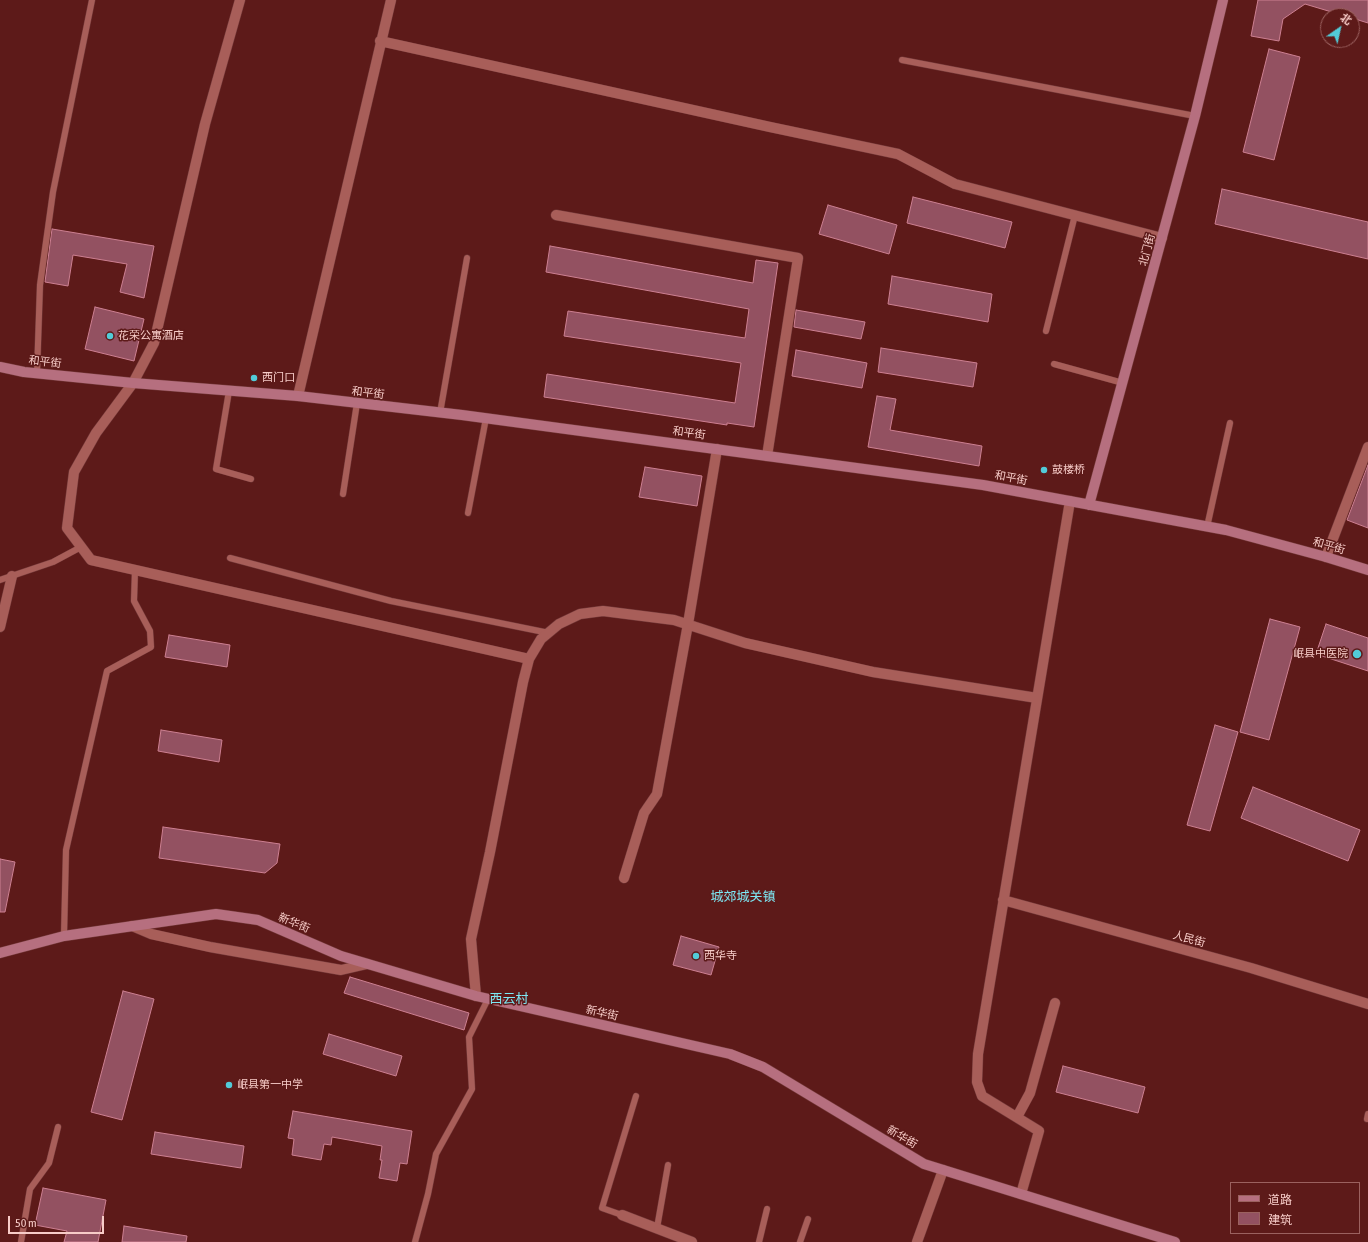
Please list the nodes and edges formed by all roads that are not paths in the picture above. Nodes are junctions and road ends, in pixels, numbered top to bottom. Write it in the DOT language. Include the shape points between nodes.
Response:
graph roads {
  1 [pos="92,0"];
  2 [pos="240,0"];
  3 [pos="391,0"];
  4 [pos="1223,0"];
  5 [pos="380,41"];
  6 [pos="902,60"];
  7 [pos="1195,116"];
  8 [pos="556,215"];
  9 [pos="1075,215"];
  10 [pos="1162,238"];
  11 [pos="467,258"];
  12 [pos="1046,331"];
  13 [pos="1054,364"];
  14 [pos="0,367"];
  15 [pos="37,373"];
  16 [pos="1122,383"];
  17 [pos="133,384"];
  18 [pos="229,391"];
  19 [pos="298,396"];
  20 [pos="357,403"];
  21 [pos="440,413"];
  22 [pos="486,418"];
  23 [pos="1230,423"];
  24 [pos="1368,447"];
  25 [pos="717,449"];
  26 [pos="767,456"];
  27 [pos="251,479"];
  28 [pos="343,494"];
  29 [pos="1070,501"];
  30 [pos="1089,505"];
  31 [pos="468,513"];
  32 [pos="1207,527"];
  33 [pos="81,547"];
  34 [pos="1326,557"];
  35 [pos="230,558"];
  36 [pos="135,570"];
  37 [pos="1368,570"];
  38 [pos="12,576"];
  39 [pos="0,580"];
  40 [pos="688,624"];
  41 [pos="0,627"];
  42 [pos="548,633"];
  43 [pos="529,659"];
  44 [pos="1037,698"];
  45 [pos="624,878"];
  46 [pos="1003,900"];
  47 [pos="132,926"];
  48 [pos="64,936"];
  49 [pos="0,953"];
  50 [pos="367,964"];
  51 [pos="476,996"];
  52 [pos="488,999"];
  53 [pos="1055,1003"];
  54 [pos="1368,1004"];
  55 [pos="636,1096"];
  56 [pos="1017,1117"];
  57 [pos="58,1127"];
  58 [pos="668,1165"];
  59 [pos="944,1170"];
  60 [pos="1020,1194"];
  61 [pos="767,1209"];
  62 [pos="622,1215"];
  63 [pos="808,1219"];
  64 [pos="657,1228"];
  65 [pos="21,1242"];
  66 [pos="415,1242"];
  67 [pos="692,1242"];
  68 [pos="759,1242"];
  69 [pos="800,1242"];
  70 [pos="918,1242"];
  71 [pos="1175,1242"];
  1 -- 15 [label="lane" via="53,192 40,285"];
  2 -- 17 [label="street" via="205,124 154,343"];
  3 -- 5 [label="street"];
  4 -- 7 [label="street, 北门街"];
  5 -- 9 [label="street" via="898,154 954,184"];
  5 -- 19 [label="street"];
  6 -- 7 [label="lane"];
  7 -- 10 [label="street, 北门街"];
  8 -- 26 [label="street" via="798,258"];
  9 -- 10 [label="street"];
  9 -- 12 [label="lane"];
  10 -- 16 [label="street, 北门街"];
  11 -- 21 [label="lane"];
  13 -- 16 [label="lane"];
  14 -- 15 [label="street, 和平街"];
  15 -- 17 [label="street, 和平街"];
  16 -- 30 [label="street, 北门街"];
  17 -- 18 [label="street, 和平街"];
  17 -- 33 [label="street" via="96,433 74,472 67,528"];
  18 -- 19 [label="street, 和平街"];
  18 -- 27 [label="lane" via="216,469"];
  19 -- 20 [label="street, 和平街"];
  20 -- 21 [label="street, 和平街"];
  20 -- 28 [label="lane"];
  21 -- 22 [label="street, 和平街"];
  22 -- 25 [label="street, 和平街"];
  22 -- 31 [label="lane"];
  23 -- 32 [label="lane"];
  24 -- 34 [label="street"];
  25 -- 26 [label="street, 和平街"];
  25 -- 40 [label="street"];
  26 -- 29 [label="street, 和平街" via="983,485"];
  29 -- 30 [label="street, 和平街"];
  29 -- 44 [label="street"];
  30 -- 32 [label="street, 和平街"];
  32 -- 34 [label="street, 和平街"];
  33 -- 36 [label="street" via="91,560"];
  33 -- 38 [label="lane" via="53,562"];
  34 -- 37 [label="street, 和平街"];
  35 -- 42 [label="lane" via="391,602"];
  36 -- 43 [label="street"];
  36 -- 48 [label="lane" via="134,601 150,631 151,647 107,671 66,850"];
  38 -- 39 [label="lane"];
  38 -- 41 [label="street"];
  40 -- 42 [label="street" via="603,611 580,614 559,624"];
  40 -- 44 [label="street" via="745,643 873,672"];
  40 -- 45 [label="street" via="657,794 644,812"];
  42 -- 43 [label="street" via="541,639"];
  43 -- 51 [label="street" via="471,940"];
  44 -- 46 [label="street"];
  46 -- 54 [label="street, 人民街" via="1251,968"];
  46 -- 56 [label="street" via="978,1054 977,1082 982,1096"];
  47 -- 48 [label="street, 新华街"];
  47 -- 50 [label="street" via="151,934 210,947 341,970"];
  47 -- 50 [label="street, 新华街" via="216,914 258,920 341,956"];
  48 -- 49 [label="street, 新华街"];
  50 -- 51 [label="street, 新华街"];
  51 -- 52 [label="street, 新华街"];
  52 -- 59 [label="street, 新华街" via="730,1054 763,1067 924,1164"];
  52 -- 66 [label="lane" via="469,1037 472,1089 436,1154"];
  53 -- 56 [label="street" via="1030,1093"];
  55 -- 62 [label="lane" via="602,1208"];
  56 -- 60 [label="street" via="1039,1130"];
  57 -- 65 [label="lane" via="49,1163 30,1189"];
  58 -- 64 [label="lane"];
  59 -- 60 [label="street, 新华街"];
  59 -- 70 [label="street"];
  60 -- 71 [label="street, 新华街"];
  61 -- 68 [label="lane"];
  62 -- 64 [label="street"];
  63 -- 69 [label="lane"];
  64 -- 67 [label="street"];
}
